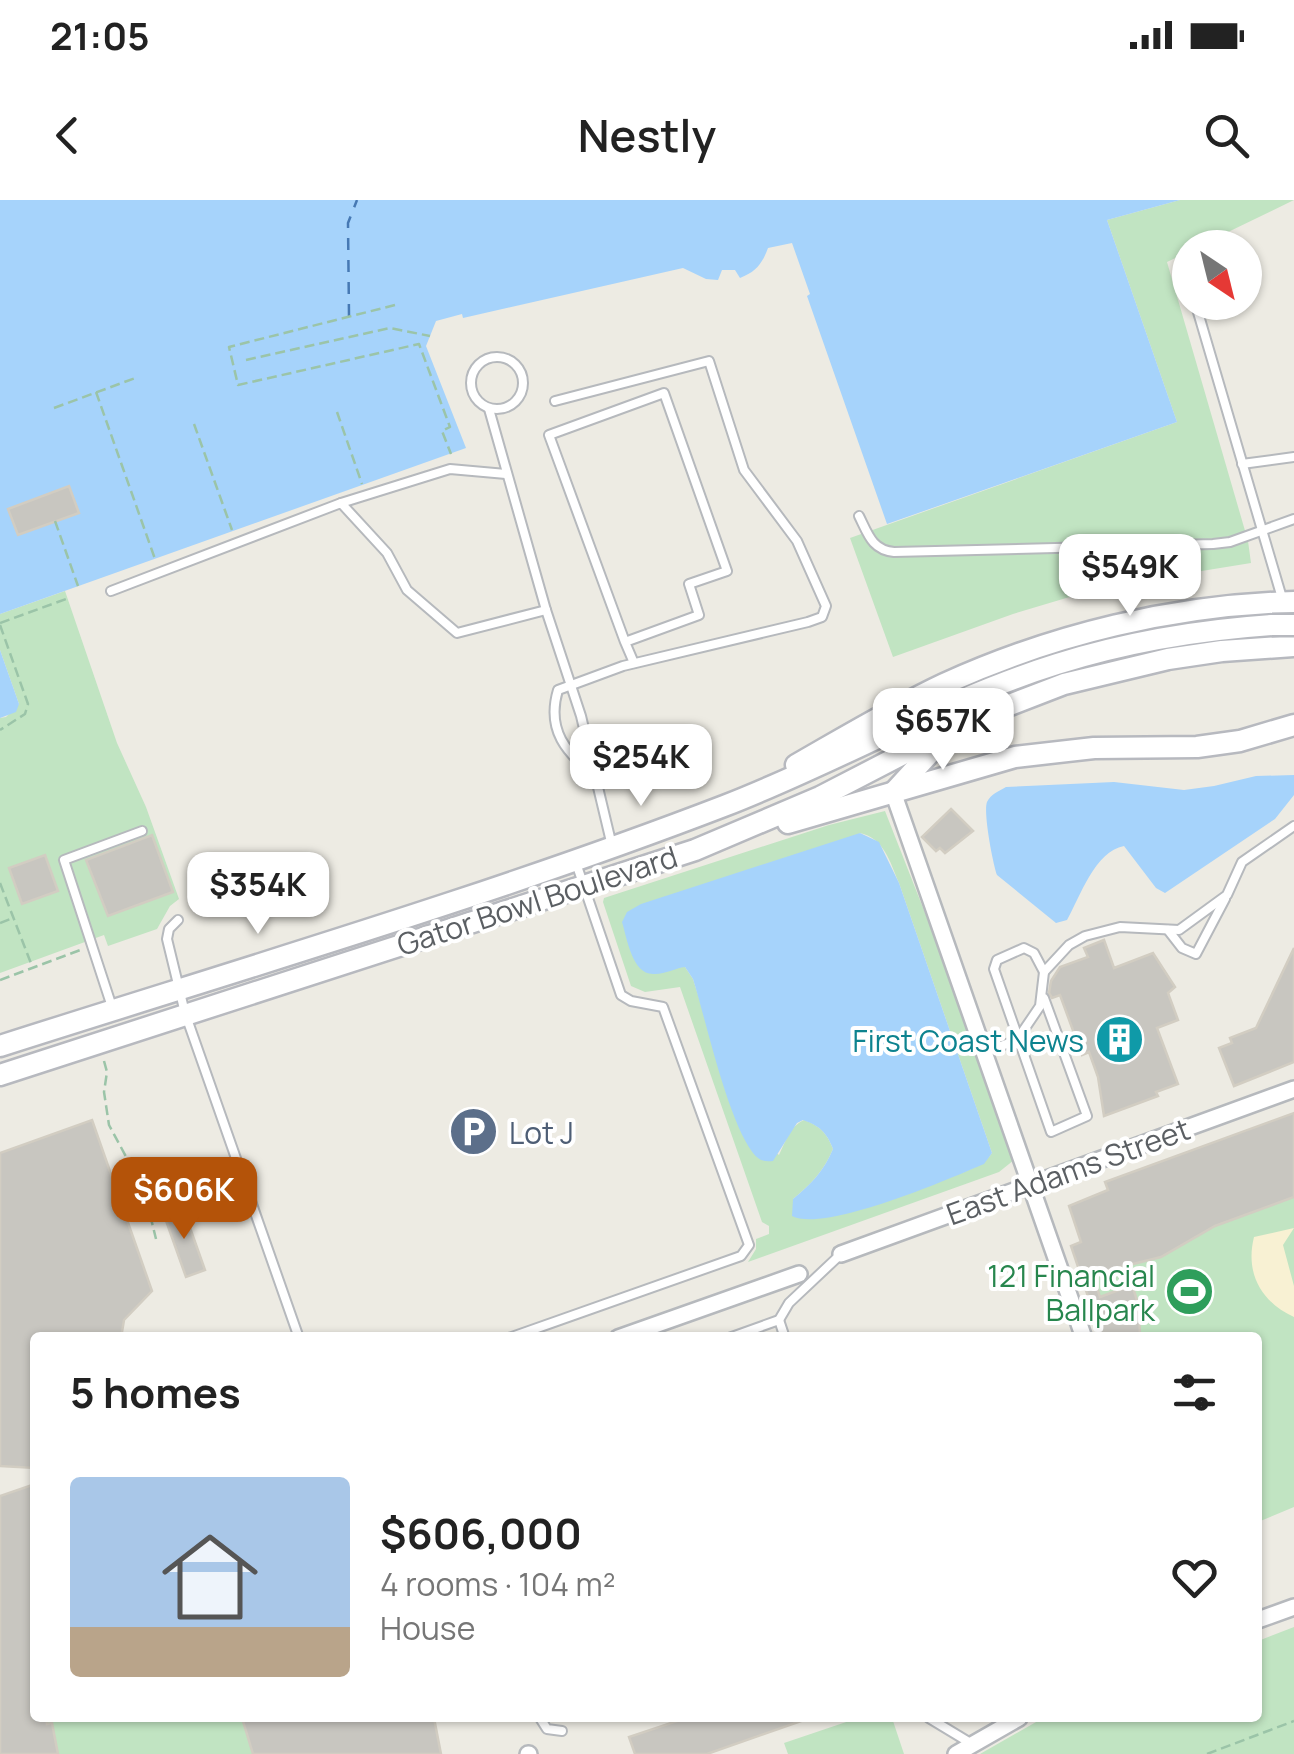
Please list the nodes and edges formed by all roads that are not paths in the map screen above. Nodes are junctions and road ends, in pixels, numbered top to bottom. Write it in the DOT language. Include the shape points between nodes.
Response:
graph roads {
  1 [pos="1200,320"];
  2 [pos="555,401"];
  3 [pos="489,409"];
  4 [pos="1294,456"];
  5 [pos="1242,464"];
  6 [pos="506,474"];
  7 [pos="341,503"];
  8 [pos="859,516"];
  9 [pos="1294,520"];
  10 [pos="1262,532"];
  11 [pos="110,591"];
  12 [pos="1289,603"];
  13 [pos="546,610"];
  14 [pos="1294,625"];
  15 [pos="626,642"];
  16 [pos="1289,642"];
  17 [pos="634,664"];
  18 [pos="572,684"];
  19 [pos="963,723"];
  20 [pos="1294,725"];
  21 [pos="596,778"];
  22 [pos="894,792"];
  23 [pos="724,806"];
  24 [pos="1294,826"];
  25 [pos="142,830"];
  26 [pos="612,846"];
  27 [pos="695,850"];
  28 [pos="575,858"];
  29 [pos="584,886"];
  30 [pos="1227,895"];
  31 [pos="178,920"];
  32 [pos="1168,930"];
  33 [pos="1044,972"];
  34 [pos="181,988"];
  35 [pos="1042,993"];
  36 [pos="112,1010"];
  37 [pos="185,1013"];
  38 [pos="1017,1040"];
  39 [pos="0,1046"];
  40 [pos="985,1052"];
  41 [pos="0,1075"];
  42 [pos="1294,1089"];
  43 [pos="1032,1184"];
  44 [pos="841,1254"];
  45 [pos="799,1274"];
  46 [pos="779,1320"];
  47 [pos="297,1332"];
  48 [pos="526,1332"];
  49 [pos="635,1332"];
  50 [pos="746,1332"];
  51 [pos="783,1332"];
  52 [pos="1082,1332"];
  53 [pos="1294,1607"];
  54 [pos="1262,1619"];
  55 [pos="543,1722"];
  56 [pos="935,1722"];
  57 [pos="1011,1722"];
  58 [pos="562,1731"];
  59 [pos="974,1745"];
  60 [pos="956,1754"];
  1 -- 5 [label="lane"];
  2 -- 17 [label="lane" via="709,361 744,470 798,541 824,595 822,617"];
  3 -- 3 [label="lane" via="514,404 523,389 521,372 509,360 492,357 474,370 472,394"];
  3 -- 6 [label="lane"];
  4 -- 5 [label="lane"];
  5 -- 10 [label="lane"];
  6 -- 7 [label="lane" via="450,469"];
  6 -- 13 [label="lane"];
  7 -- 11 [label="lane"];
  7 -- 13 [label="lane" via="388,553 408,590 458,633"];
  8 -- 10 [label="lane" via="877,548 894,552 1188,545"];
  9 -- 10 [label="lane"];
  10 -- 12 [label="lane"];
  12 -- 16 [label="main road"];
  12 -- 23 [label="main road" via="1160,616 1034,648 905,703"];
  13 -- 18 [label="lane"];
  14 -- 23 [label="main road, Gator Bowl Boulevard, bridge" via="1160,638 1055,665"];
  15 -- 15 [label="lane" via="549,434 664,393 727,571 689,584 699,614"];
  15 -- 17 [label="lane"];
  16 -- 19 [label="main road, Gator Bowl Boulevard" via="1115,670"];
  17 -- 18 [label="lane"];
  18 -- 21 [label="lane"];
  18 -- 21 [label="lane" via="558,690 552,712 572,758"];
  19 -- 22 [label="main road"];
  19 -- 27 [label="main road, Gator Bowl Boulevard" via="808,803"];
  20 -- 22 [label="main road" via="1212,746 1015,757"];
  21 -- 26 [label="lane"];
  22 -- 27 [label="main road"];
  22 -- 40 [label="street"];
  23 -- 26 [label="main road, Gator Bowl Boulevard"];
  24 -- 30 [label="lane" via="1242,862"];
  25 -- 36 [label="lane" via="64,860"];
  26 -- 28 [label="main road, Gator Bowl Boulevard"];
  27 -- 29 [label="main road, Gator Bowl Boulevard"];
  28 -- 29 [label="lane"];
  28 -- 34 [label="main road, Gator Bowl Boulevard"];
  29 -- 37 [label="main road, Gator Bowl Boulevard"];
  29 -- 48 [label="lane" via="621,995 663,1008 748,1245 741,1256"];
  30 -- 32 [label="lane" via="1179,930"];
  30 -- 32 [label="lane" via="1196,954"];
  31 -- 34 [label="lane" via="167,939"];
  32 -- 33 [label="lane" via="1140,926 1086,936"];
  33 -- 35 [label="lane"];
  33 -- 38 [label="lane" via="1024,948 994,964"];
  34 -- 36 [label="main road, Gator Bowl Boulevard"];
  34 -- 37 [label="lane"];
  35 -- 38 [label="lane"];
  35 -- 38 [label="lane" via="1088,1116 1048,1128"];
  36 -- 39 [label="main road, Gator Bowl Boulevard"];
  37 -- 41 [label="main road, Gator Bowl Boulevard"];
  37 -- 47 [label="lane"];
  38 -- 40 [label="lane"];
  40 -- 43 [label="street"];
  42 -- 43 [label="street, East Adams Street"];
  43 -- 44 [label="street, East Adams Street"];
  43 -- 52 [label="street"];
  44 -- 46 [label="lane"];
  45 -- 49 [label="street"];
  46 -- 50 [label="lane"];
  46 -- 51 [label="lane"];
  53 -- 54 [label="street"];
  55 -- 58 [label="lane"];
  56 -- 59 [label="lane"];
  57 -- 59 [label="street"];
  59 -- 60 [label="street"];
}
